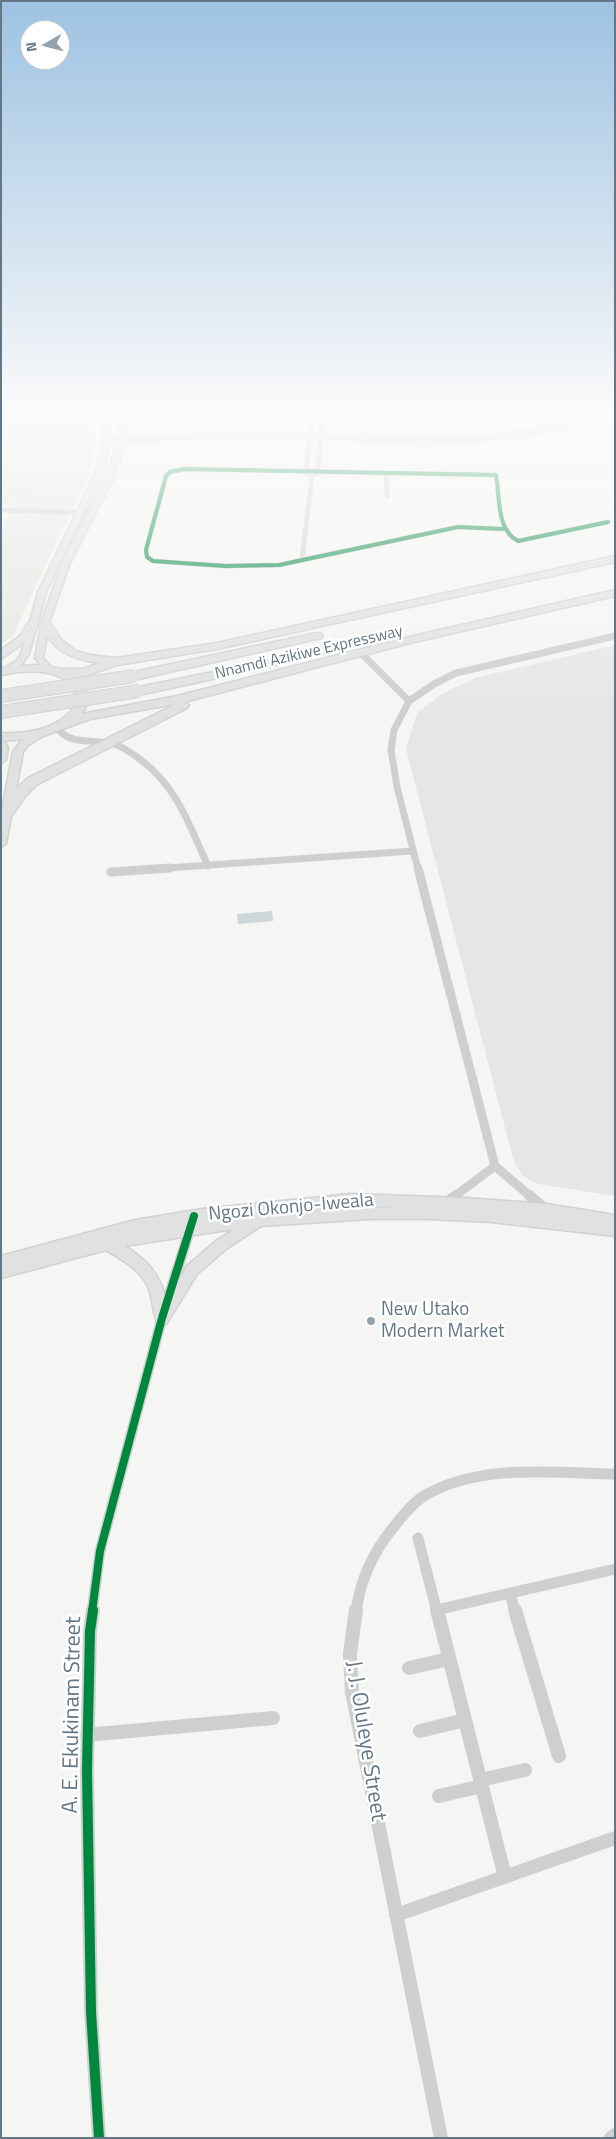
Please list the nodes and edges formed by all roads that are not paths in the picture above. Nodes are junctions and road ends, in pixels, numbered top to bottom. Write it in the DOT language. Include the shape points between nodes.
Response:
graph roads {
  1 [pos="82,509"];
  2 [pos="92,509"];
  3 [pos="157,509"];
  4 [pos="308,509"];
  5 [pos="500,509"];
  6 [pos="1,510"];
  7 [pos="80,512"];
  8 [pos="90,513"];
  9 [pos="608,522"];
  10 [pos="503,529"];
  11 [pos="302,559"];
  12 [pos="615,559"];
  13 [pos="615,570"];
  14 [pos="615,583"];
  15 [pos="615,593"];
  16 [pos="501,594"];
  17 [pos="399,606"];
  18 [pos="493,610"];
  19 [pos="45,624"];
  20 [pos="32,625"];
  21 [pos="615,636"];
  22 [pos="409,640"];
  23 [pos="360,652"];
  24 [pos="1,656"];
  25 [pos="115,662"];
  26 [pos="55,671"];
  27 [pos="4,672"];
  28 [pos="223,688"];
  29 [pos="1,696"];
  30 [pos="409,701"];
  31 [pos="1,712"];
  32 [pos="60,726"];
  33 [pos="38,735"];
  34 [pos="1,737"];
  35 [pos="1,743"];
  36 [pos="108,743"];
  37 [pos="1,760"];
  38 [pos="8,811"];
  39 [pos="1,844"];
  40 [pos="413,851"];
  41 [pos="208,866"];
  42 [pos="111,872"];
  43 [pos="494,1166"];
  44 [pos="446,1203"];
  45 [pos="546,1210"];
  46 [pos="260,1219"];
  47 [pos="615,1221"];
  48 [pos="192,1222"];
  49 [pos="615,1230"];
  50 [pos="108,1244"];
  51 [pos="1,1262"];
  52 [pos="1,1272"];
  53 [pos="162,1318"];
  54 [pos="615,1474"];
  55 [pos="418,1538"];
  56 [pos="615,1569"];
  57 [pos="510,1594"];
  58 [pos="436,1610"];
  59 [pos="449,1659"];
  60 [pos="409,1668"];
  61 [pos="273,1718"];
  62 [pos="465,1720"];
  63 [pos="420,1731"];
  64 [pos="86,1735"];
  65 [pos="559,1756"];
  66 [pos="525,1770"];
  67 [pos="481,1783"];
  68 [pos="439,1796"];
  69 [pos="615,1838"];
  70 [pos="506,1877"];
  71 [pos="396,1915"];
  72 [pos="615,2135"];
  73 [pos="99,2138"];
  74 [pos="441,2138"];
  75 [pos="611,2138"];
  1 -- 7 [label="main road"];
  2 -- 8 [label="main road"];
  3 -- 11 [label="street" via="146,546 147,557 153,561 224,566 279,565"];
  4 -- 11 [label="street"];
  5 -- 10 [label="street"];
  6 -- 7 [label="street"];
  7 -- 8 [label="street"];
  7 -- 20 [label="main road" via="42,592"];
  8 -- 19 [label="main road" via="66,563"];
  9 -- 10 [label="street" via="518,541 509,538"];
  10 -- 11 [label="street" via="458,527"];
  12 -- 17 [label="highway, Nnamdi Azikiwe Expressway"];
  13 -- 16 [label="highway, Nnamdi Azikiwe Expressway"];
  14 -- 18 [label="highway, Nnamdi Azikiwe Expressway"];
  15 -- 22 [label="highway, Nnamdi Azikiwe Expressway"];
  16 -- 17 [label="highway"];
  16 -- 29 [label="highway, Nnamdi Azikiwe Expressway, bridge" via="203,662"];
  17 -- 25 [label="highway, Nnamdi Azikiwe Expressway" via="217,646"];
  18 -- 22 [label="highway"];
  18 -- 31 [label="highway, Nnamdi Azikiwe Expressway, bridge" via="278,662 139,691"];
  19 -- 25 [label="highway" via="54,641 67,651"];
  19 -- 26 [label="main road" via="38,658"];
  20 -- 24 [label="highway" via="24,638"];
  20 -- 27 [label="main road" via="25,654 19,663"];
  21 -- 30 [label="street" via="456,673"];
  22 -- 23 [label="highway, Nnamdi Azikiwe Expressway"];
  23 -- 28 [label="highway, Nnamdi Azikiwe Expressway"];
  23 -- 30 [label="street"];
  25 -- 26 [label="highway, Nnamdi Azikiwe Expressway" via="84,673"];
  26 -- 27 [label="highway, Nnamdi Azikiwe Expressway" via="36,668"];
  26 -- 32 [label="highway" via="75,682 82,695 75,715"];
  28 -- 32 [label="highway, Nnamdi Azikiwe Expressway" via="88,716"];
  28 -- 36 [label="highway"];
  30 -- 40 [label="street" via="394,730 390,750"];
  32 -- 33 [label="highway, Nnamdi Azikiwe Expressway"];
  32 -- 36 [label="street" via="61,735 69,739"];
  33 -- 34 [label="highway, Nnamdi Azikiwe Expressway"];
  33 -- 38 [label="main road" via="23,744 18,752"];
  35 -- 37 [label="main road"];
  36 -- 38 [label="highway" via="33,781"];
  36 -- 41 [label="street" via="124,749 164,779"];
  38 -- 39 [label="main road"];
  40 -- 41 [label="street"];
  40 -- 43 [label="street"];
  41 -- 42 [label="street"];
  43 -- 44 [label="street"];
  43 -- 45 [label="street"];
  44 -- 45 [label="main road, Ngozi Okonjo-Iweala"];
  44 -- 48 [label="main road, Ngozi Okonjo-Iweala" via="351,1200"];
  45 -- 47 [label="main road, Ngozi Okonjo-Iweala"];
  46 -- 48 [label="main road, Ngozi Okonjo-Iweala"];
  46 -- 49 [label="main road, Ngozi Okonjo-Iweala" via="374,1212 471,1214"];
  46 -- 53 [label="main road" via="221,1245 192,1270"];
  48 -- 50 [label="main road, Ngozi Okonjo-Iweala"];
  48 -- 51 [label="main road, Ngozi Okonjo-Iweala" via="135,1226"];
  48 -- 53 [label="street, A. E. Ekukinam Street"];
  50 -- 52 [label="main road, Ngozi Okonjo-Iweala"];
  50 -- 53 [label="main road" via="136,1261 152,1277"];
  53 -- 64 [label="street, A. E. Ekukinam Street" via="100,1551 90,1631"];
  54 -- 71 [label="street, J. J. Oluleye Street" via="494,1473 449,1483 422,1497 378,1546 359,1588 350,1654 352,1692"];
  55 -- 58 [label="street"];
  56 -- 57 [label="street"];
  57 -- 58 [label="street"];
  57 -- 65 [label="street"];
  58 -- 59 [label="street"];
  59 -- 60 [label="street"];
  59 -- 62 [label="street"];
  61 -- 64 [label="street"];
  62 -- 63 [label="street"];
  62 -- 67 [label="street"];
  64 -- 73 [label="street, A. E. Ekukinam Street" via="91,2012"];
  66 -- 67 [label="street"];
  67 -- 68 [label="street"];
  67 -- 70 [label="street"];
  69 -- 70 [label="street"];
  70 -- 71 [label="street"];
  71 -- 74 [label="street, J. J. Oluleye Street"];
  72 -- 75 [label="street"];
}
